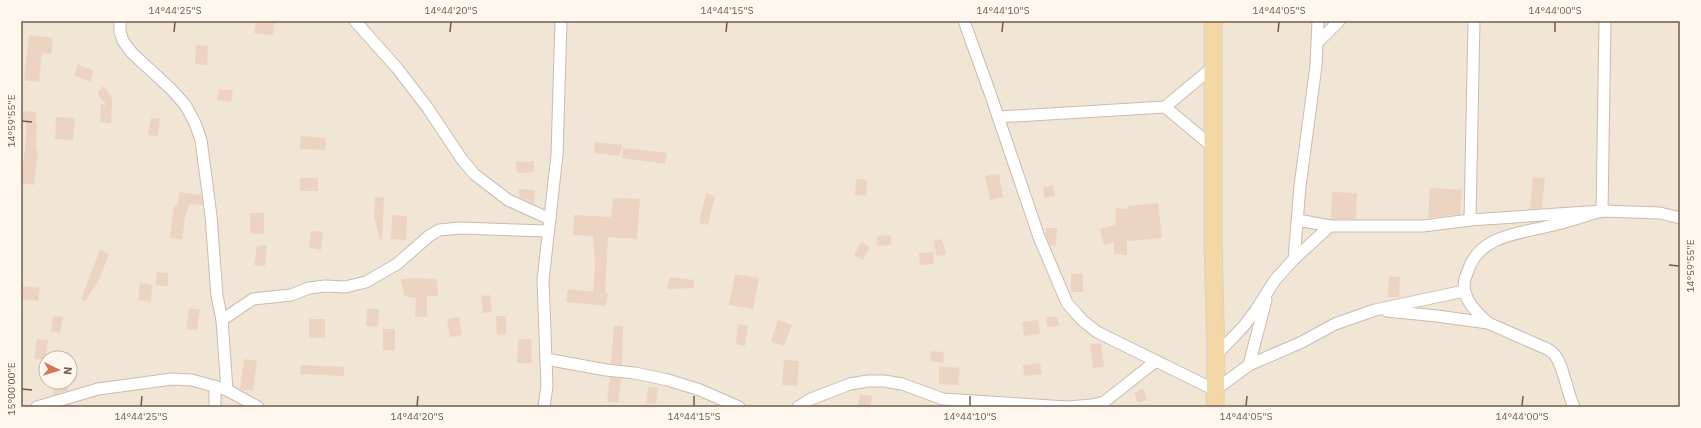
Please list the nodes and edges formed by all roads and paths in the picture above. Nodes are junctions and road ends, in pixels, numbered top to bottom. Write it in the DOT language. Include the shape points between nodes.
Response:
graph roads {
  1 [pos="120,21"];
  2 [pos="355,21"];
  3 [pos="561,21"];
  4 [pos="964,21"];
  5 [pos="1213,21"];
  6 [pos="1318,21"];
  7 [pos="1339,21"];
  8 [pos="1474,21"];
  9 [pos="1605,21"];
  10 [pos="1318,42"];
  11 [pos="1213,67"];
  12 [pos="1165,107"];
  13 [pos="998,117"];
  14 [pos="1213,147"];
  15 [pos="1602,211"];
  16 [pos="1680,218"];
  17 [pos="1298,220"];
  18 [pos="1470,220"];
  19 [pos="549,225"];
  20 [pos="1330,226"];
  21 [pos="1294,259"];
  22 [pos="1267,291"];
  23 [pos="1464,291"];
  24 [pos="1375,310"];
  25 [pos="222,320"];
  26 [pos="1488,323"];
  27 [pos="1216,355"];
  28 [pos="546,359"];
  29 [pos="1156,361"];
  30 [pos="1248,365"];
  31 [pos="215,386"];
  32 [pos="227,390"];
  33 [pos="1215,390"];
  34 [pos="37,407"];
  35 [pos="215,407"];
  36 [pos="258,407"];
  37 [pos="544,407"];
  38 [pos="739,407"];
  39 [pos="798,407"];
  40 [pos="1215,407"];
  41 [pos="1574,407"];
  1 -- 25 [label="street" via="123,41 186,106 201,140 217,296"];
  2 -- 19 [label="street" via="419,96 474,174 508,200"];
  3 -- 19 [label="street" via="557,155"];
  4 -- 13 [label="street"];
  5 -- 11 [label="main road"];
  6 -- 10 [label="street"];
  7 -- 10 [label="street"];
  8 -- 18 [label="street"];
  9 -- 15 [label="street"];
  10 -- 17 [label="street"];
  11 -- 12 [label="street"];
  11 -- 14 [label="main road"];
  12 -- 13 [label="street"];
  12 -- 14 [label="street"];
  13 -- 29 [label="street" via="1038,237 1067,303 1097,332"];
  14 -- 27 [label="main road"];
  15 -- 16 [label="street" via="1660,213"];
  15 -- 18 [label="street"];
  15 -- 23 [label="street" via="1493,241 1477,252 1468,269"];
  17 -- 20 [label="street"];
  17 -- 21 [label="street"];
  18 -- 20 [label="street" via="1423,226"];
  19 -- 25 [label="street" via="439,230 397,264 366,282 345,287 309,288 291,294 253,299"];
  19 -- 28 [label="street" via="543,280"];
  20 -- 21 [label="street"];
  21 -- 22 [label="street"];
  22 -- 27 [label="street" via="1256,310"];
  22 -- 30 [label="street"];
  23 -- 24 [label="street"];
  23 -- 26 [label="street" via="1470,303"];
  24 -- 26 [label="street"];
  24 -- 30 [label="street" via="1335,324 1302,342"];
  25 -- 32 [label="street"];
  26 -- 41 [label="street" via="1553,353 1559,362"];
  27 -- 33 [label="main road"];
  28 -- 37 [label="street" via="547,386"];
  28 -- 38 [label="street" via="668,380 700,390"];
  29 -- 33 [label="street"];
  29 -- 39 [label="street" via="1104,402 1092,405 1067,407 943,399 902,384 868,381 850,384 811,399"];
  30 -- 33 [label="street"];
  31 -- 32 [label="street"];
  31 -- 34 [label="street" via="192,380 172,379 98,390"];
  31 -- 35 [label="street"];
  32 -- 36 [label="street"];
  33 -- 40 [label="main road"];
}
